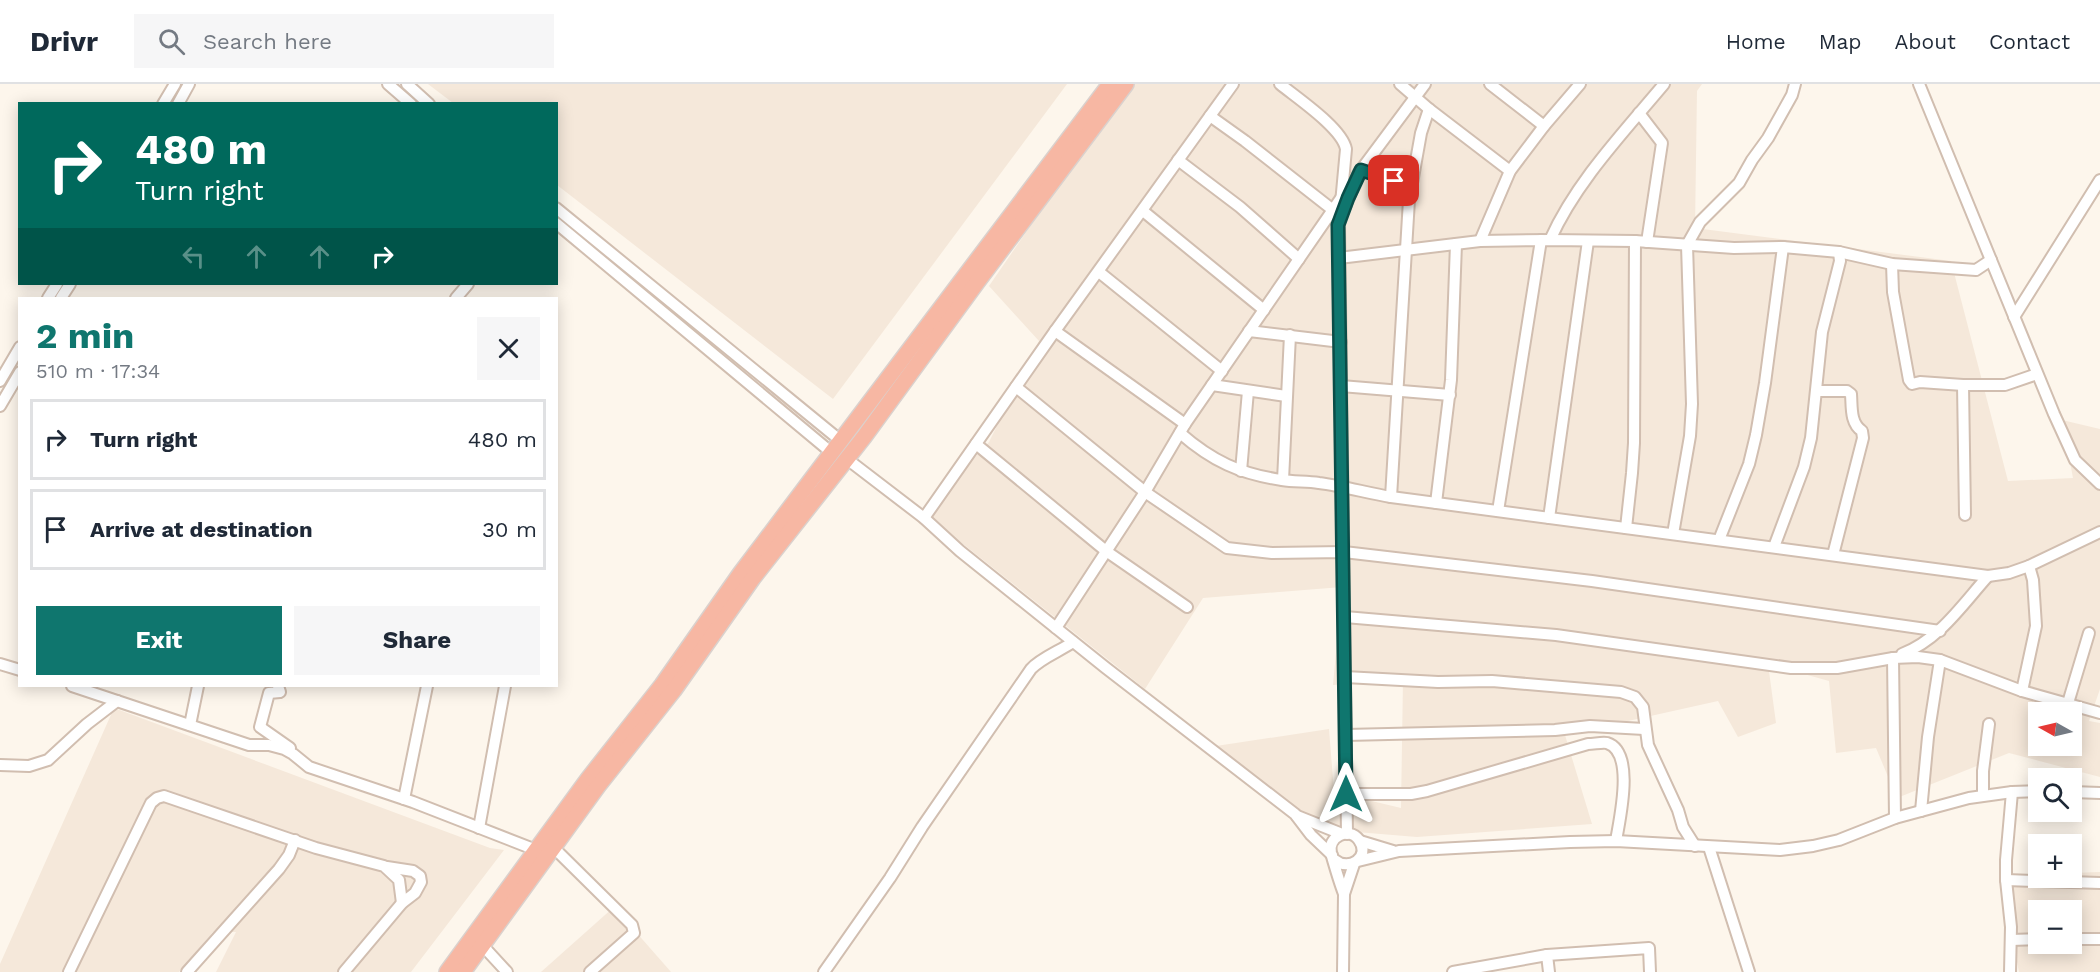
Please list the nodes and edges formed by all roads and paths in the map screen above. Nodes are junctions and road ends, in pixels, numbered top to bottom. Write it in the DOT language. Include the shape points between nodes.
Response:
graph roads {
  1 [pos="175,84"];
  2 [pos="189,84"];
  3 [pos="388,84"];
  4 [pos="407,84"];
  5 [pos="1110,84"];
  6 [pos="1126,84"];
  7 [pos="1233,84"];
  8 [pos="1280,84"];
  9 [pos="1400,84"];
  10 [pos="1425,84"];
  11 [pos="1490,84"];
  12 [pos="1579,84"];
  13 [pos="1664,84"];
  14 [pos="1795,84"];
  15 [pos="1919,84"];
  16 [pos="1415,98"];
  17 [pos="164,102"];
  18 [pos="179,102"];
  19 [pos="409,102"];
  20 [pos="427,102"];
  21 [pos="1429,109"];
  22 [pos="1639,113"];
  23 [pos="1210,116"];
  24 [pos="1544,126"];
  25 [pos="1178,160"];
  26 [pos="1361,170"];
  27 [pos="1510,171"];
  28 [pos="2100,180"];
  29 [pos="1410,187"];
  30 [pos="1341,198"];
  31 [pos="558,210"];
  32 [pos="1333,210"];
  33 [pos="1143,211"];
  34 [pos="558,225"];
  35 [pos="1338,225"];
  36 [pos="1545,240"];
  37 [pos="1480,241"];
  38 [pos="1588,241"];
  39 [pos="1635,241"];
  40 [pos="1647,242"];
  41 [pos="1456,244"];
  42 [pos="1687,245"];
  43 [pos="1783,247"];
  44 [pos="1406,250"];
  45 [pos="1839,252"];
  46 [pos="1339,258"];
  47 [pos="1299,259"];
  48 [pos="1991,260"];
  49 [pos="1892,264"];
  50 [pos="1099,272"];
  51 [pos="467,285"];
  52 [pos="457,297"];
  53 [pos="1264,310"];
  54 [pos="2014,317"];
  55 [pos="1055,331"];
  56 [pos="1249,331"];
  57 [pos="1290,335"];
  58 [pos="1341,342"];
  59 [pos="18,350"];
  60 [pos="1222,370"];
  61 [pos="2037,374"];
  62 [pos="18,375"];
  63 [pos="0,381"];
  64 [pos="1212,385"];
  65 [pos="1963,385"];
  66 [pos="1341,386"];
  67 [pos="1016,387"];
  68 [pos="1397,390"];
  69 [pos="1248,391"];
  70 [pos="1817,391"];
  71 [pos="1450,395"];
  72 [pos="1286,396"];
  73 [pos="0,406"];
  74 [pos="1183,429"];
  75 [pos="976,444"];
  76 [pos="837,447"];
  77 [pos="847,459"];
  78 [pos="1241,471"];
  79 [pos="1283,480"];
  80 [pos="2100,484"];
  81 [pos="1342,488"];
  82 [pos="1145,492"];
  83 [pos="1391,497"];
  84 [pos="1436,503"];
  85 [pos="1498,511"];
  86 [pos="1965,515"];
  87 [pos="1549,518"];
  88 [pos="924,519"];
  89 [pos="1626,528"];
  90 [pos="2100,532"];
  91 [pos="1673,534"];
  92 [pos="1719,540"];
  93 [pos="1774,547"];
  94 [pos="1106,551"];
  95 [pos="1344,552"];
  96 [pos="1833,555"];
  97 [pos="2029,566"];
  98 [pos="1988,576"];
  99 [pos="1187,607"];
  100 [pos="1345,617"];
  101 [pos="1056,628"];
  102 [pos="1940,631"];
  103 [pos="2089,633"];
  104 [pos="1073,642"];
  105 [pos="1893,658"];
  106 [pos="1940,660"];
  107 [pos="0,664"];
  108 [pos="18,669"];
  109 [pos="1345,677"];
  110 [pos="75,687"];
  111 [pos="198,687"];
  112 [pos="279,687"];
  113 [pos="427,687"];
  114 [pos="505,687"];
  115 [pos="2022,691"];
  116 [pos="117,701"];
  117 [pos="2064,702"];
  118 [pos="2068,702"];
  119 [pos="2082,707"];
  120 [pos="2100,713"];
  121 [pos="1989,724"];
  122 [pos="190,725"];
  123 [pos="1644,729"];
  124 [pos="1346,735"];
  125 [pos="309,767"];
  126 [pos="606,767"];
  127 [pos="2,768"];
  128 [pos="593,782"];
  129 [pos="2012,792"];
  130 [pos="2028,792"];
  131 [pos="2082,792"];
  132 [pos="2100,793"];
  133 [pos="1346,794"];
  134 [pos="1983,794"];
  135 [pos="404,800"];
  136 [pos="1921,811"];
  137 [pos="1294,814"];
  138 [pos="1895,818"];
  139 [pos="478,828"];
  140 [pos="1344,834"];
  141 [pos="295,840"];
  142 [pos="1616,841"];
  143 [pos="1360,842"];
  144 [pos="1695,846"];
  145 [pos="1709,847"];
  146 [pos="554,848"];
  147 [pos="536,850"];
  148 [pos="1400,852"];
  149 [pos="1333,858"];
  150 [pos="1356,862"];
  151 [pos="384,866"];
  152 [pos="2006,880"];
  153 [pos="2100,883"];
  154 [pos="1344,894"];
  155 [pos="402,903"];
  156 [pos="2028,939"];
  157 [pos="2082,939"];
  158 [pos="2100,939"];
  159 [pos="2011,940"];
  160 [pos="483,946"];
  161 [pos="1547,955"];
  162 [pos="596,970"];
  163 [pos="69,972"];
  164 [pos="188,972"];
  165 [pos="344,972"];
  166 [pos="447,972"];
  167 [pos="463,972"];
  168 [pos="507,972"];
  169 [pos="824,972"];
  170 [pos="1343,972"];
  171 [pos="1453,972"];
  172 [pos="1549,972"];
  173 [pos="1650,972"];
  174 [pos="1749,972"];
  175 [pos="2010,972"];
  1 -- 17 [label="street"];
  2 -- 18 [label="street"];
  3 -- 19 [label="street"];
  4 -- 20 [label="street"];
  5 -- 76 [label="highway"];
  6 -- 77 [label="highway"];
  7 -- 23 [label="street"];
  8 -- 30 [label="street" via="1344,142"];
  9 -- 16 [label="street"];
  10 -- 16 [label="street"];
  11 -- 24 [label="street"];
  12 -- 24 [label="street"];
  13 -- 22 [label="street"];
  14 -- 42 [label="street" via="1768,138 1739,183 1700,222"];
  15 -- 48 [label="street"];
  16 -- 21 [label="street"];
  16 -- 26 [label="street"];
  21 -- 27 [label="street"];
  21 -- 29 [label="street"];
  22 -- 36 [label="street" via="1588,176"];
  22 -- 40 [label="street" via="1662,143"];
  23 -- 25 [label="street"];
  23 -- 32 [label="street"];
  24 -- 27 [label="street"];
  25 -- 33 [label="street"];
  25 -- 47 [label="street"];
  26 -- 29 [label="street"];
  26 -- 35 [label="street"];
  27 -- 37 [label="street"];
  28 -- 54 [label="street"];
  29 -- 44 [label="street"];
  30 -- 32 [label="street"];
  30 -- 35 [label="street"];
  31 -- 76 [label="street"];
  32 -- 47 [label="street"];
  33 -- 50 [label="street"];
  33 -- 53 [label="street"];
  34 -- 76 [label="street"];
  35 -- 46 [label="street"];
  36 -- 37 [label="street"];
  36 -- 38 [label="street"];
  36 -- 85 [label="street"];
  37 -- 41 [label="street"];
  38 -- 39 [label="street"];
  38 -- 87 [label="street"];
  39 -- 40 [label="street"];
  39 -- 89 [label="street" via="1634,444"];
  40 -- 42 [label="street"];
  41 -- 44 [label="street"];
  41 -- 71 [label="street"];
  42 -- 43 [label="street"];
  42 -- 91 [label="street" via="1692,405"];
  43 -- 45 [label="street"];
  43 -- 92 [label="street" via="1756,435 1749,464"];
  44 -- 46 [label="street"];
  44 -- 68 [label="street"];
  45 -- 49 [label="street"];
  45 -- 70 [label="street" via="1822,332"];
  46 -- 58 [label="street"];
  47 -- 53 [label="street"];
  48 -- 49 [label="street" via="1976,270"];
  48 -- 54 [label="street"];
  49 -- 65 [label="street" via="1893,292 1909,380 1912,384"];
  50 -- 55 [label="street"];
  50 -- 60 [label="street"];
  51 -- 52 [label="street"];
  53 -- 56 [label="street"];
  54 -- 61 [label="street"];
  55 -- 67 [label="street"];
  55 -- 74 [label="street"];
  56 -- 57 [label="street"];
  56 -- 60 [label="street"];
  57 -- 58 [label="street"];
  57 -- 72 [label="street"];
  58 -- 66 [label="street"];
  59 -- 63 [label="street"];
  60 -- 64 [label="street"];
  61 -- 65 [label="street" via="2005,385"];
  61 -- 80 [label="street" via="2075,460"];
  62 -- 73 [label="street"];
  64 -- 69 [label="street"];
  64 -- 74 [label="street"];
  65 -- 86 [label="street"];
  66 -- 68 [label="street"];
  66 -- 81 [label="street"];
  67 -- 75 [label="street"];
  67 -- 82 [label="street"];
  68 -- 71 [label="street"];
  68 -- 83 [label="street"];
  69 -- 72 [label="street"];
  69 -- 78 [label="street"];
  70 -- 93 [label="street" via="1804,467"];
  70 -- 96 [label="street" via="1851,394 1853,417 1863,438"];
  71 -- 84 [label="street"];
  72 -- 79 [label="street"];
  74 -- 78 [label="street" via="1207,454"];
  74 -- 82 [label="street"];
  75 -- 88 [label="street"];
  75 -- 94 [label="street"];
  76 -- 126 [label="highway" via="740,574"];
  77 -- 88 [label="street"];
  77 -- 126 [label="highway" via="753,578 674,690"];
  78 -- 79 [label="street"];
  79 -- 81 [label="street"];
  81 -- 83 [label="street"];
  81 -- 95 [label="street"];
  82 -- 94 [label="street"];
  82 -- 95 [label="street" via="1227,548 1272,553"];
  83 -- 84 [label="street"];
  84 -- 85 [label="street"];
  85 -- 87 [label="street"];
  87 -- 89 [label="street"];
  88 -- 101 [label="street"];
  89 -- 91 [label="street"];
  90 -- 97 [label="street"];
  91 -- 92 [label="street"];
  92 -- 93 [label="street"];
  93 -- 96 [label="street"];
  94 -- 99 [label="street"];
  94 -- 101 [label="street"];
  95 -- 100 [label="street"];
  95 -- 102 [label="street" via="1592,581"];
  96 -- 98 [label="street"];
  97 -- 98 [label="street"];
  97 -- 115 [label="street" via="2036,620"];
  98 -- 102 [label="street"];
  100 -- 105 [label="street" via="1556,635 1791,668 1837,668"];
  100 -- 109 [label="street"];
  101 -- 104 [label="street"];
  102 -- 105 [label="street" via="1923,645"];
  103 -- 118 [label="street"];
  104 -- 137 [label="street"];
  104 -- 169 [label="street" via="1031,669"];
  105 -- 106 [label="street"];
  105 -- 138 [label="street"];
  106 -- 115 [label="street"];
  106 -- 136 [label="street"];
  107 -- 108 [label="street"];
  109 -- 123 [label="street" via="1492,681 1621,692 1635,697 1643,708"];
  109 -- 124 [label="street"];
  110 -- 116 [label="street"];
  111 -- 122 [label="street"];
  112 -- 125 [label="street" via="280,692 268,693 260,728 299,755"];
  113 -- 135 [label="street"];
  114 -- 139 [label="street"];
  115 -- 117 [label="street"];
  116 -- 122 [label="street"];
  116 -- 127 [label="street" via="48,760 38,765"];
  119 -- 120 [label="street"];
  121 -- 134 [label="street"];
  122 -- 125 [label="street" via="249,745 284,749"];
  123 -- 124 [label="street" via="1590,726"];
  123 -- 144 [label="street" via="1683,827"];
  124 -- 133 [label="street"];
  125 -- 135 [label="street"];
  126 -- 128 [label="highway"];
  128 -- 146 [label="highway"];
  128 -- 147 [label="highway"];
  129 -- 130 [label="street"];
  129 -- 134 [label="street"];
  129 -- 152 [label="street"];
  131 -- 132 [label="street"];
  133 -- 140 [label="street"];
  133 -- 142 [label="street" via="1427,791 1588,744 1605,743 1620,757 1624,775"];
  134 -- 136 [label="street"];
  135 -- 139 [label="street"];
  136 -- 138 [label="street"];
  137 -- 140 [label="street"];
  137 -- 149 [label="street"];
  138 -- 145 [label="street" via="1813,846 1780,850"];
  139 -- 147 [label="street"];
  140 -- 143 [label="street" via="1357,837"];
  140 -- 149 [label="street" via="1331,844"];
  141 -- 151 [label="street"];
  141 -- 163 [label="street" via="164,796 158,798 151,803"];
  141 -- 164 [label="street" via="279,869"];
  142 -- 144 [label="street"];
  142 -- 148 [label="street"];
  143 -- 148 [label="street"];
  143 -- 150 [label="street" via="1362,852"];
  144 -- 145 [label="street"];
  145 -- 174 [label="street"];
  146 -- 160 [label="highway"];
  146 -- 162 [label="street" via="632,925 634,933"];
  147 -- 166 [label="highway"];
  148 -- 150 [label="street"];
  149 -- 150 [label="street" via="1344,865"];
  149 -- 154 [label="street"];
  150 -- 154 [label="street"];
  151 -- 155 [label="street" via="399,880"];
  151 -- 155 [label="street" via="420,876 416,892"];
  152 -- 153 [label="street"];
  152 -- 159 [label="street"];
  154 -- 170 [label="street"];
  155 -- 165 [label="street"];
  156 -- 159 [label="street"];
  157 -- 158 [label="street"];
  159 -- 175 [label="street"];
  160 -- 167 [label="highway"];
  160 -- 168 [label="street"];
  161 -- 171 [label="street"];
  161 -- 172 [label="street"];
  161 -- 173 [label="street" via="1649,948"];
}
